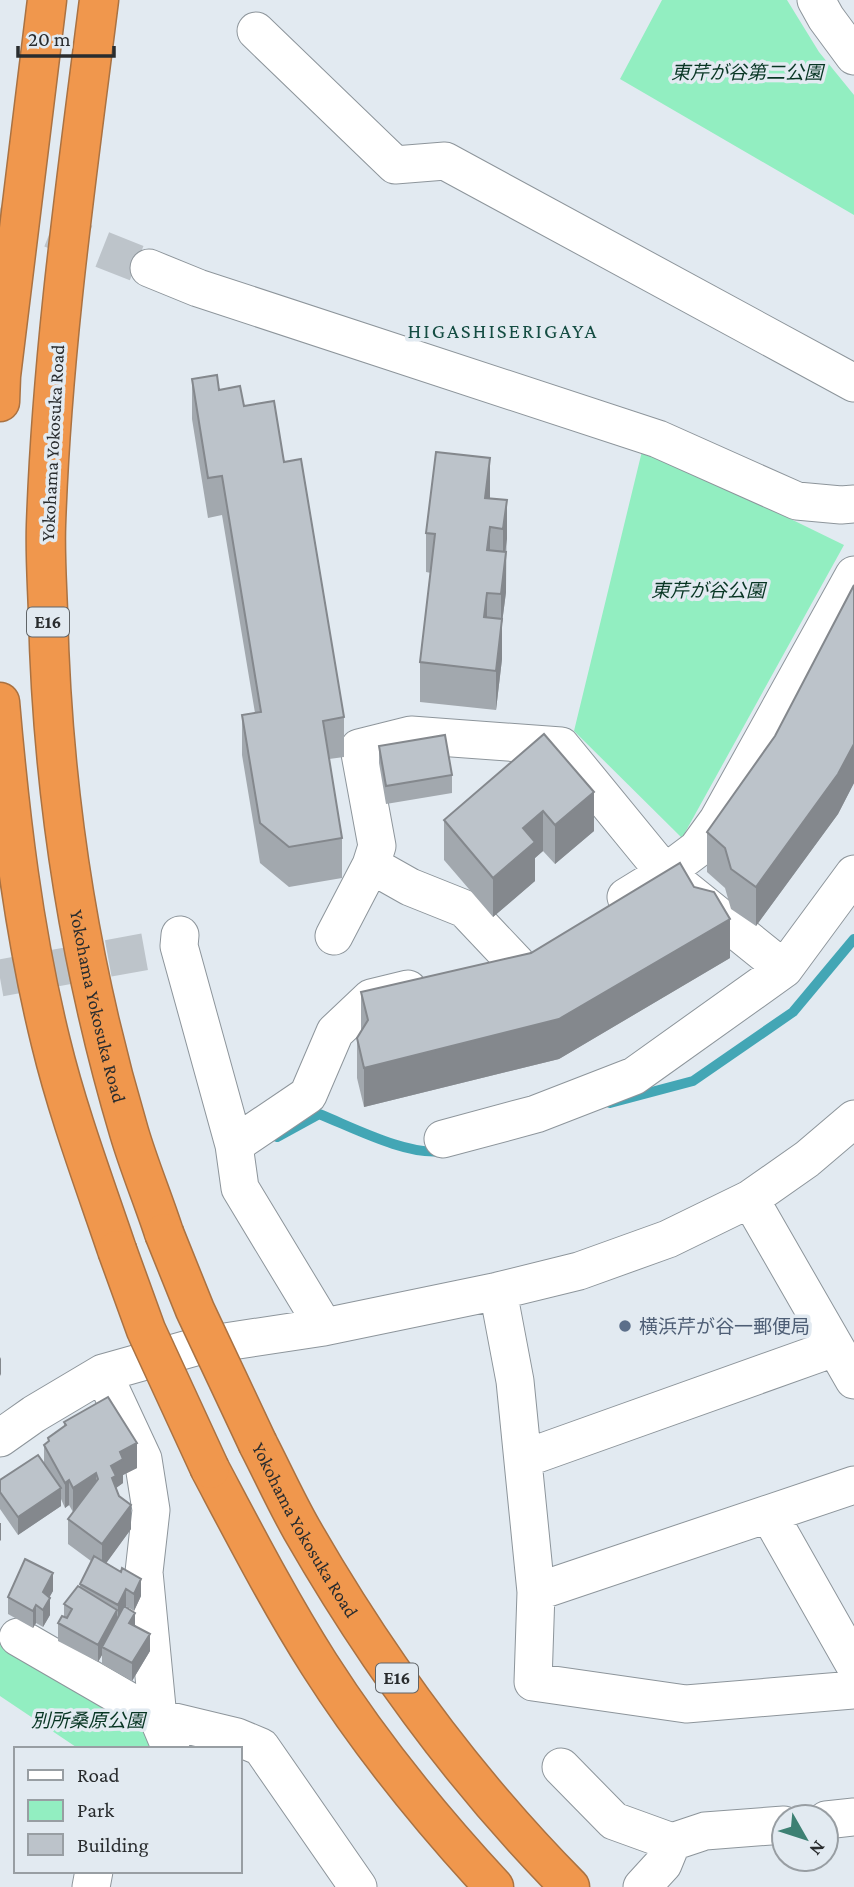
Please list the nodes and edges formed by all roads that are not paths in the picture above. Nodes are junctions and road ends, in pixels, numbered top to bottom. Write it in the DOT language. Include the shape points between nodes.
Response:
graph roads {
  1 [pos="47,0"];
  2 [pos="99,0"];
  3 [pos="816,0"];
  4 [pos="256,31"];
  5 [pos="854,56"];
  6 [pos="149,268"];
  7 [pos="854,383"];
  8 [pos="0,402"];
  9 [pos="854,504"];
  10 [pos="854,575"];
  11 [pos="0,702"];
  12 [pos="370,865"];
  13 [pos="665,873"];
  14 [pos="854,874"];
  15 [pos="598,914"];
  16 [pos="334,936"];
  17 [pos="173,943"];
  18 [pos="784,969"];
  19 [pos="476,972"];
  20 [pos="437,982"];
  21 [pos="854,1119"];
  22 [pos="443,1139"];
  23 [pos="234,1145"];
  24 [pos="750,1199"];
  25 [pos="498,1291"];
  26 [pos="324,1327"];
  27 [pos="834,1348"];
  28 [pos="103,1373"];
  29 [pos="854,1380"];
  30 [pos="0,1438"];
  31 [pos="523,1459"];
  32 [pos="854,1485"];
  33 [pos="769,1514"];
  34 [pos="536,1592"];
  35 [pos="18,1637"];
  36 [pos="854,1664"];
  37 [pos="854,1690"];
  38 [pos="164,1734"];
  39 [pos="561,1767"];
  40 [pos="770,1826"];
  41 [pos="448,1838"];
  42 [pos="672,1842"];
  43 [pos="358,1887"];
  44 [pos="483,1887"];
  45 [pos="494,1887"];
  46 [pos="570,1887"];
  47 [pos="642,1887"];
  1 -- 8 [label="highway"];
  2 -- 46 [label="highway, Yokohama Yokosuka Road / E16, bridge" via="54,369 46,528 49,670 61,803 103,1034 129,1134 194,1310 302,1529 423,1717"];
  3 -- 5 [label="street"];
  4 -- 7 [label="street" via="395,165 445,161"];
  6 -- 9 [label="street" via="658,439 797,501"];
  10 -- 13 [label="street" via="718,820 697,849"];
  11 -- 41 [label="highway, bridge" via="25,926 51,1045 146,1329 210,1469 320,1665 385,1759"];
  12 -- 13 [label="street" via="377,846 359,748 411,735 561,746"];
  12 -- 16 [label="street"];
  12 -- 19 [label="street" via="465,909 529,956"];
  13 -- 15 [label="street"];
  13 -- 18 [label="street"];
  14 -- 18 [label="street"];
  17 -- 23 [label="street"];
  18 -- 22 [label="street" via="634,1076 536,1114"];
  20 -- 23 [label="street" via="371,998 335,1032 308,1095"];
  21 -- 24 [label="street"];
  23 -- 26 [label="street" via="240,1188"];
  24 -- 25 [label="street" via="668,1239 579,1271"];
  24 -- 27 [label="street"];
  25 -- 26 [label="street"];
  25 -- 31 [label="street" via="515,1381"];
  26 -- 28 [label="street" via="199,1346"];
  27 -- 29 [label="street"];
  27 -- 31 [label="street"];
  28 -- 30 [label="street"];
  28 -- 38 [label="street" via="143,1459 151,1510 144,1572"];
  31 -- 34 [label="street"];
  32 -- 33 [label="street"];
  33 -- 34 [label="street"];
  33 -- 36 [label="street"];
  34 -- 37 [label="street" via="533,1682 686,1704"];
  35 -- 38 [label="street"];
  38 -- 43 [label="street" via="237,1737 261,1747"];
  39 -- 42 [label="street" via="614,1821"];
  40 -- 42 [label="street" via="705,1831"];
  41 -- 44 [label="highway"];
  41 -- 45 [label="highway"];
  42 -- 47 [label="street" via="663,1864"];
}
